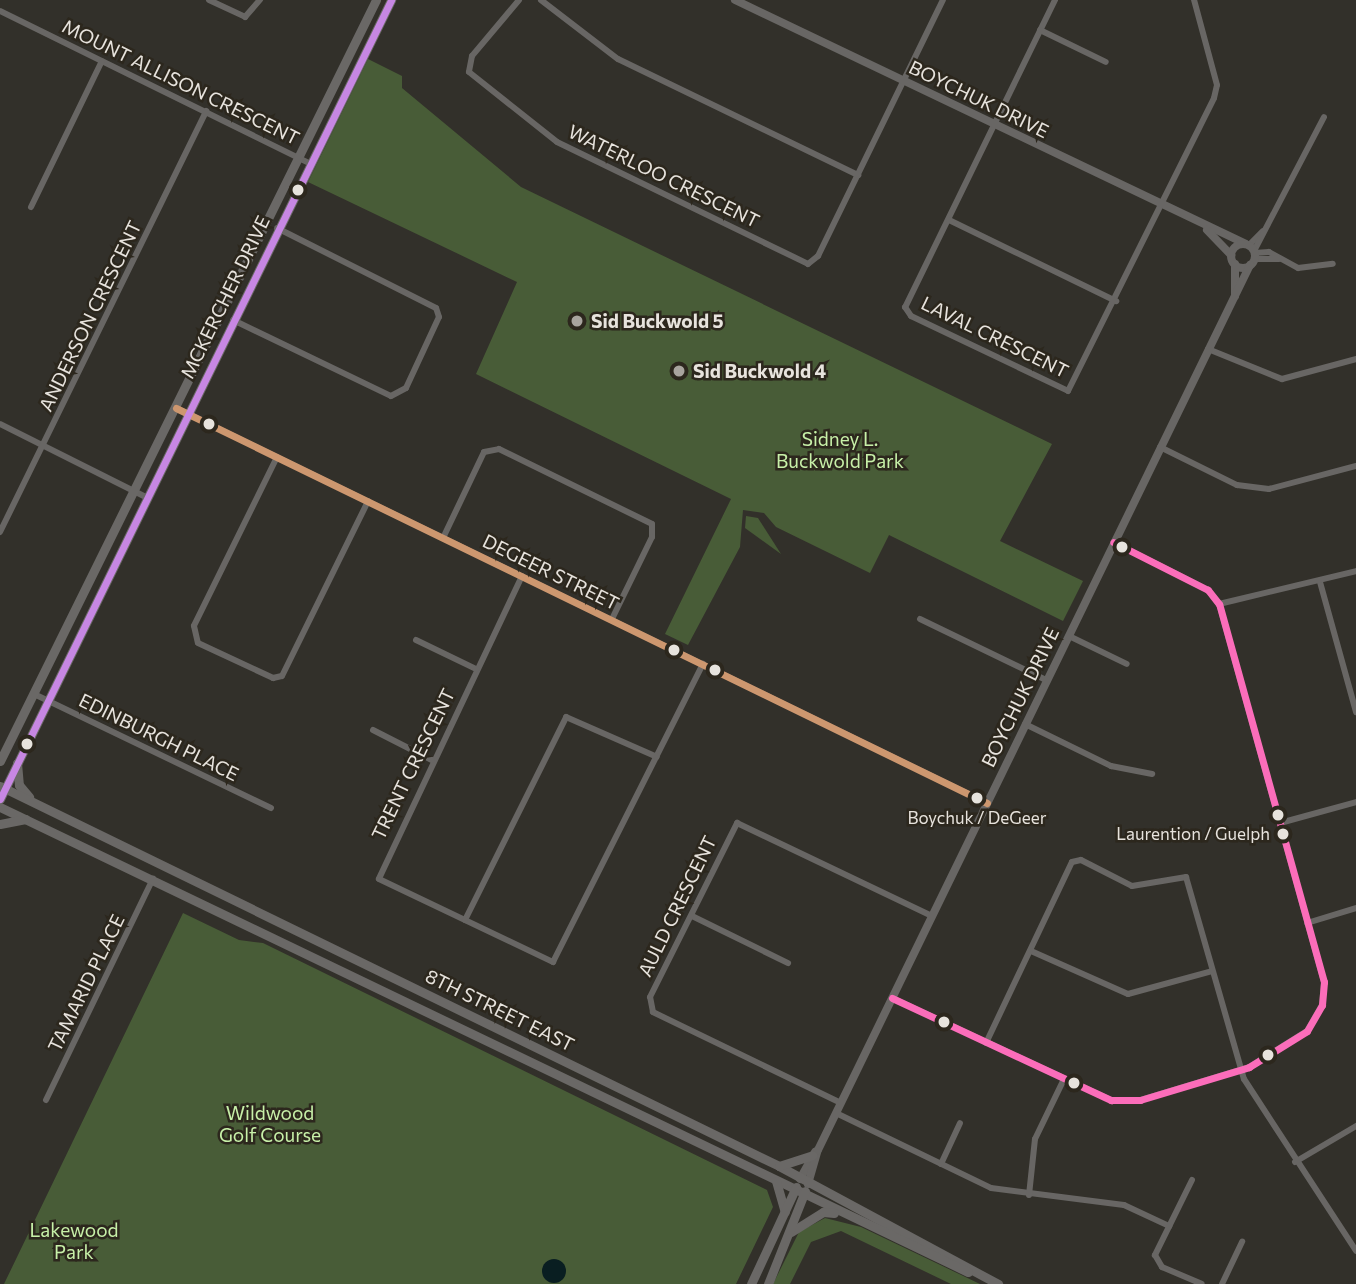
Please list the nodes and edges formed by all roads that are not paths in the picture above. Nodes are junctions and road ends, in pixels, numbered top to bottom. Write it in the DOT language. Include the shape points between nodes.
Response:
graph roads {
  1 [pos="209,0"];
  2 [pos="260,0"];
  3 [pos="376,0"];
  4 [pos="391,0"];
  5 [pos="519,0"];
  6 [pos="541,0"];
  7 [pos="735,0"];
  8 [pos="943,0"];
  9 [pos="1055,0"];
  10 [pos="1194,0"];
  11 [pos="0,11"];
  12 [pos="1040,30"];
  13 [pos="103,61"];
  14 [pos="1106,62"];
  15 [pos="902,81"];
  16 [pos="206,111"];
  17 [pos="1324,117"];
  18 [pos="994,126"];
  19 [pos="298,157"];
  20 [pos="310,163"];
  21 [pos="858,175"];
  22 [pos="31,207"];
  23 [pos="1162,208"];
  24 [pos="948,220"];
  25 [pos="277,229"];
  26 [pos="1207,230"];
  27 [pos="1251,253"];
  28 [pos="1231,255"];
  29 [pos="1235,264"];
  30 [pos="1333,264"];
  31 [pos="1234,296"];
  32 [pos="1116,301"];
  33 [pos="233,320"];
  34 [pos="1208,349"];
  35 [pos="1356,359"];
  36 [pos="176,408"];
  37 [pos="188,413"];
  38 [pos="0,424"];
  39 [pos="44,446"];
  40 [pos="1160,447"];
  41 [pos="277,457"];
  42 [pos="1356,466"];
  43 [pos="133,491"];
  44 [pos="146,497"];
  45 [pos="368,501"];
  46 [pos="0,533"];
  47 [pos="443,538"];
  48 [pos="1113,542"];
  49 [pos="1356,571"];
  50 [pos="522,576"];
  51 [pos="1320,582"];
  52 [pos="1219,604"];
  53 [pos="612,619"];
  54 [pos="920,620"];
  55 [pos="1069,636"];
  56 [pos="416,640"];
  57 [pos="703,664"];
  58 [pos="1127,664"];
  59 [pos="476,669"];
  60 [pos="1046,680"];
  61 [pos="34,694"];
  62 [pos="48,700"];
  63 [pos="1356,712"];
  64 [pos="1025,724"];
  65 [pos="373,730"];
  66 [pos="657,757"];
  67 [pos="0,760"];
  68 [pos="432,760"];
  69 [pos="17,762"];
  70 [pos="1152,774"];
  71 [pos="2,788"];
  72 [pos="0,799"];
  73 [pos="1356,802"];
  74 [pos="36,803"];
  75 [pos="987,803"];
  76 [pos="0,807"];
  77 [pos="271,808"];
  78 [pos="29,819"];
  79 [pos="1280,823"];
  80 [pos="0,824"];
  81 [pos="153,879"];
  82 [pos="1356,908"];
  83 [pos="692,916"];
  84 [pos="932,916"];
  85 [pos="466,920"];
  86 [pos="1307,923"];
  87 [pos="1031,951"];
  88 [pos="788,963"];
  89 [pos="1212,971"];
  90 [pos="892,998"];
  91 [pos="986,1043"];
  92 [pos="1241,1070"];
  93 [pos="1063,1081"];
  94 [pos="46,1100"];
  95 [pos="841,1103"];
  96 [pos="836,1113"];
  97 [pos="960,1123"];
  98 [pos="1356,1126"];
  99 [pos="815,1153"];
  100 [pos="1295,1162"];
  101 [pos="941,1164"];
  102 [pos="779,1166"];
  103 [pos="1192,1180"];
  104 [pos="776,1181"];
  105 [pos="804,1181"];
  106 [pos="799,1193"];
  107 [pos="1029,1195"];
  108 [pos="785,1212"];
  109 [pos="842,1214"];
  110 [pos="1169,1226"];
  111 [pos="789,1234"];
  112 [pos="1242,1242"];
  113 [pos="1355,1247"];
  114 [pos="979,1275"];
  115 [pos="751,1284"];
  116 [pos="768,1284"];
  117 [pos="998,1284"];
  118 [pos="1202,1284"];
  119 [pos="1223,1284"];
  1 -- 2 [label="street" via="245,17"];
  3 -- 19 [label="main road, MCKERCHER DRIVE"];
  4 -- 20 [label="main road, MCKERCHER DRIVE"];
  5 -- 21 [label="street, WATERLOO CRESCENT" via="472,56 468,72 557,142 808,264"];
  6 -- 21 [label="street" via="618,59"];
  7 -- 15 [label="street, BOYCHUK DRIVE"];
  8 -- 15 [label="street, WATERLOO CRESCENT"];
  9 -- 12 [label="street, LAVAL CRESCENT"];
  10 -- 23 [label="street, LAVAL CRESCENT" via="1217,85"];
  11 -- 13 [label="street, MOUNT ALLISON CRESCENT"];
  12 -- 14 [label="street"];
  12 -- 18 [label="street, LAVAL CRESCENT"];
  13 -- 16 [label="street, MOUNT ALLISON CRESCENT"];
  13 -- 22 [label="street"];
  15 -- 18 [label="street, BOYCHUK DRIVE"];
  15 -- 21 [label="street, WATERLOO CRESCENT"];
  16 -- 19 [label="street, MOUNT ALLISON CRESCENT"];
  16 -- 39 [label="street, ANDERSON CRESCENT"];
  17 -- 27 [label="street"];
  18 -- 23 [label="street, BOYCHUK DRIVE"];
  18 -- 24 [label="street, LAVAL CRESCENT"];
  19 -- 20 [label="street, MOUNT ALLISON CRESCENT"];
  19 -- 36 [label="main road, MCKERCHER DRIVE"];
  20 -- 25 [label="main road, MCKERCHER DRIVE"];
  23 -- 26 [label="street, BOYCHUK DRIVE"];
  23 -- 32 [label="street, LAVAL CRESCENT"];
  24 -- 32 [label="street"];
  24 -- 32 [label="street, LAVAL CRESCENT" via="907,312 1060,389 1074,388"];
  25 -- 33 [label="main road, MCKERCHER DRIVE"];
  25 -- 33 [label="street" via="439,312 405,388 391,396"];
  26 -- 27 [label="street, BOYCHUK DRIVE"];
  26 -- 28 [label="street, BOYCHUK DRIVE"];
  27 -- 28 [label="street"];
  27 -- 29 [label="street"];
  27 -- 30 [label="street" via="1298,268"];
  27 -- 31 [label="street, BOYCHUK DRIVE"];
  28 -- 29 [label="street, BOYCHUK DRIVE"];
  29 -- 31 [label="street, BOYCHUK DRIVE"];
  31 -- 34 [label="street, BOYCHUK DRIVE"];
  33 -- 37 [label="main road, MCKERCHER DRIVE"];
  34 -- 35 [label="street" via="1282,379"];
  34 -- 40 [label="street, BOYCHUK DRIVE"];
  36 -- 37 [label="street, DEGEER STREET"];
  36 -- 43 [label="main road, MCKERCHER DRIVE"];
  37 -- 41 [label="street, DEGEER STREET"];
  37 -- 44 [label="main road, MCKERCHER DRIVE"];
  38 -- 39 [label="street"];
  39 -- 43 [label="street"];
  39 -- 46 [label="street, ANDERSON CRESCENT"];
  40 -- 42 [label="street" via="1237,485 1269,489"];
  40 -- 48 [label="street, BOYCHUK DRIVE"];
  41 -- 45 [label="street, DEGEER STREET"];
  41 -- 45 [label="street" via="194,626 198,643 273,678 282,676"];
  43 -- 44 [label="street"];
  43 -- 61 [label="main road, MCKERCHER DRIVE"];
  44 -- 62 [label="main road, MCKERCHER DRIVE"];
  45 -- 47 [label="street, DEGEER STREET"];
  47 -- 50 [label="street, DEGEER STREET"];
  47 -- 53 [label="street" via="484,452 499,449 652,524 652,537"];
  48 -- 52 [label="street" via="1208,590"];
  48 -- 55 [label="street, BOYCHUK DRIVE"];
  49 -- 51 [label="street"];
  50 -- 53 [label="street, DEGEER STREET"];
  50 -- 59 [label="street, TRENT CRESCENT"];
  51 -- 52 [label="street"];
  51 -- 63 [label="street"];
  52 -- 79 [label="street"];
  53 -- 57 [label="street, DEGEER STREET"];
  54 -- 60 [label="street"];
  55 -- 58 [label="street"];
  55 -- 60 [label="street, BOYCHUK DRIVE"];
  56 -- 59 [label="street"];
  57 -- 66 [label="street, TRENT CRESCENT"];
  57 -- 75 [label="street, DEGEER STREET"];
  59 -- 68 [label="street, TRENT CRESCENT"];
  60 -- 64 [label="street, BOYCHUK DRIVE"];
  61 -- 62 [label="street, EDINBURGH PLACE"];
  61 -- 67 [label="main road, MCKERCHER DRIVE"];
  62 -- 69 [label="main road, MCKERCHER DRIVE"];
  62 -- 77 [label="street, EDINBURGH PLACE"];
  64 -- 70 [label="street" via="1111,766"];
  64 -- 75 [label="street, BOYCHUK DRIVE"];
  65 -- 68 [label="street"];
  66 -- 85 [label="street, TRENT CRESCENT" via="560,957 542,958"];
  66 -- 85 [label="street" via="566,717"];
  68 -- 85 [label="street, TRENT CRESCENT" via="376,873"];
  69 -- 71 [label="main road, MCKERCHER DRIVE"];
  69 -- 74 [label="main road" via="20,789"];
  71 -- 72 [label="main road, MCKERCHER DRIVE"];
  71 -- 74 [label="main road, 8TH STREET EAST"];
  73 -- 79 [label="street"];
  74 -- 102 [label="main road, 8TH STREET EAST"];
  75 -- 84 [label="street, BOYCHUK DRIVE"];
  76 -- 78 [label="main road, 8TH STREET EAST"];
  78 -- 80 [label="main road"];
  78 -- 81 [label="main road, 8TH STREET EAST"];
  79 -- 86 [label="street"];
  81 -- 94 [label="street, TAMARID PLACE"];
  81 -- 104 [label="main road, 8TH STREET EAST"];
  82 -- 86 [label="street"];
  83 -- 84 [label="street, AULD CRESCENT" via="740,822"];
  83 -- 88 [label="street"];
  83 -- 95 [label="street, AULD CRESCENT" via="650,997 653,1012"];
  84 -- 90 [label="street, BOYCHUK DRIVE"];
  86 -- 92 [label="street" via="1324,982 1322,1005 1289,1046"];
  87 -- 89 [label="street" via="1128,994"];
  87 -- 89 [label="street" via="1076,859 1132,886 1186,877"];
  87 -- 91 [label="street"];
  89 -- 92 [label="street"];
  90 -- 91 [label="street"];
  90 -- 95 [label="street, BOYCHUK DRIVE"];
  91 -- 93 [label="street"];
  92 -- 93 [label="street" via="1140,1100 1111,1100"];
  92 -- 100 [label="street"];
  93 -- 107 [label="street" via="1035,1139"];
  95 -- 96 [label="street, BOYCHUK DRIVE"];
  96 -- 99 [label="street, BOYCHUK DRIVE"];
  96 -- 101 [label="street"];
  97 -- 101 [label="street"];
  98 -- 100 [label="street"];
  99 -- 102 [label="main road"];
  99 -- 105 [label="street, BOYCHUK DRIVE"];
  100 -- 113 [label="street"];
  101 -- 107 [label="street" via="991,1188"];
  102 -- 105 [label="main road, 8TH STREET EAST"];
  103 -- 110 [label="street"];
  104 -- 106 [label="main road, 8TH STREET EAST"];
  104 -- 108 [label="main road"];
  105 -- 106 [label="main road, BOYCHUK DRIVE"];
  105 -- 114 [label="main road, 8TH STREET EAST" via="934,1245"];
  106 -- 108 [label="main road, BOYCHUK DRIVE"];
  106 -- 109 [label="main road, 8TH STREET EAST"];
  106 -- 111 [label="main road, BOYCHUK DRIVE"];
  107 -- 110 [label="street" via="1124,1205"];
  108 -- 115 [label="main road, BOYCHUK DRIVE"];
  109 -- 111 [label="main road" via="823,1212"];
  109 -- 114 [label="main road, 8TH STREET EAST"];
  110 -- 118 [label="street" via="1156,1260"];
  111 -- 116 [label="main road, BOYCHUK DRIVE"];
  112 -- 119 [label="street"];
  114 -- 117 [label="main road, 8TH STREET EAST"];
}
